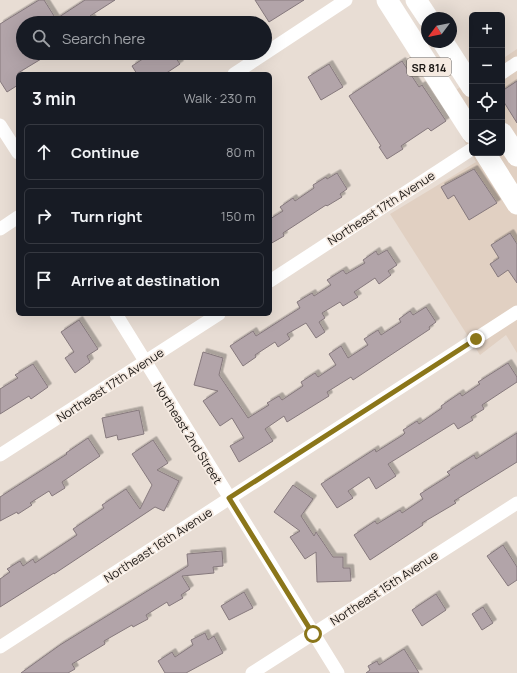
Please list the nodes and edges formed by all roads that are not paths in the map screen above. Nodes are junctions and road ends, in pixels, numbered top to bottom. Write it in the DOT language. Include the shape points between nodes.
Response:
graph roads {
  1 [pos="346,0"];
  2 [pos="387,0"];
  3 [pos="416,0"];
  4 [pos="424,12"];
  5 [pos="447,48"];
  6 [pos="272,49"];
  7 [pos="255,60"];
  8 [pos="517,63"];
  9 [pos="505,71"];
  10 [pos="237,72"];
  11 [pos="470,84"];
  12 [pos="0,125"];
  13 [pos="469,128"];
  14 [pos="505,138"];
  15 [pos="16,150"];
  16 [pos="469,151"];
  17 [pos="487,156"];
  18 [pos="488,156"];
  19 [pos="517,156"];
  20 [pos="517,190"];
  21 [pos="517,204"];
  22 [pos="16,218"];
  23 [pos="0,229"];
  24 [pos="272,280"];
  25 [pos="517,312"];
  26 [pos="117,316"];
  27 [pos="216,316"];
  28 [pos="145,362"];
  29 [pos="0,455"];
  30 [pos="229,498"];
  31 [pos="517,503"];
  32 [pos="313,634"];
  33 [pos="0,646"];
  34 [pos="252,673"];
  35 [pos="338,673"];
  1 -- 6 [label="street"];
  2 -- 13 [label="main road, SR 814"];
  3 -- 4 [label="main road"];
  5 -- 11 [label="main road, SR 814"];
  7 -- 10 [label="street"];
  8 -- 9 [label="street"];
  12 -- 15 [label="street"];
  14 -- 19 [label="main road"];
  16 -- 24 [label="street, Northeast 17th Avenue"];
  17 -- 21 [label="main road"];
  18 -- 20 [label="main road"];
  22 -- 23 [label="street"];
  25 -- 30 [label="street, Northeast 16th Avenue"];
  26 -- 28 [label="street, Northeast 2nd Street"];
  27 -- 28 [label="street, Northeast 17th Avenue"];
  28 -- 29 [label="street, Northeast 17th Avenue"];
  28 -- 30 [label="street, Northeast 2nd Street"];
  30 -- 32 [label="street, Northeast 2nd Street"];
  30 -- 33 [label="street, Northeast 16th Avenue"];
  31 -- 32 [label="street, Northeast 15th Avenue"];
  32 -- 34 [label="street, Northeast 15th Avenue"];
  32 -- 35 [label="street, Northeast 2nd Street"];
}
